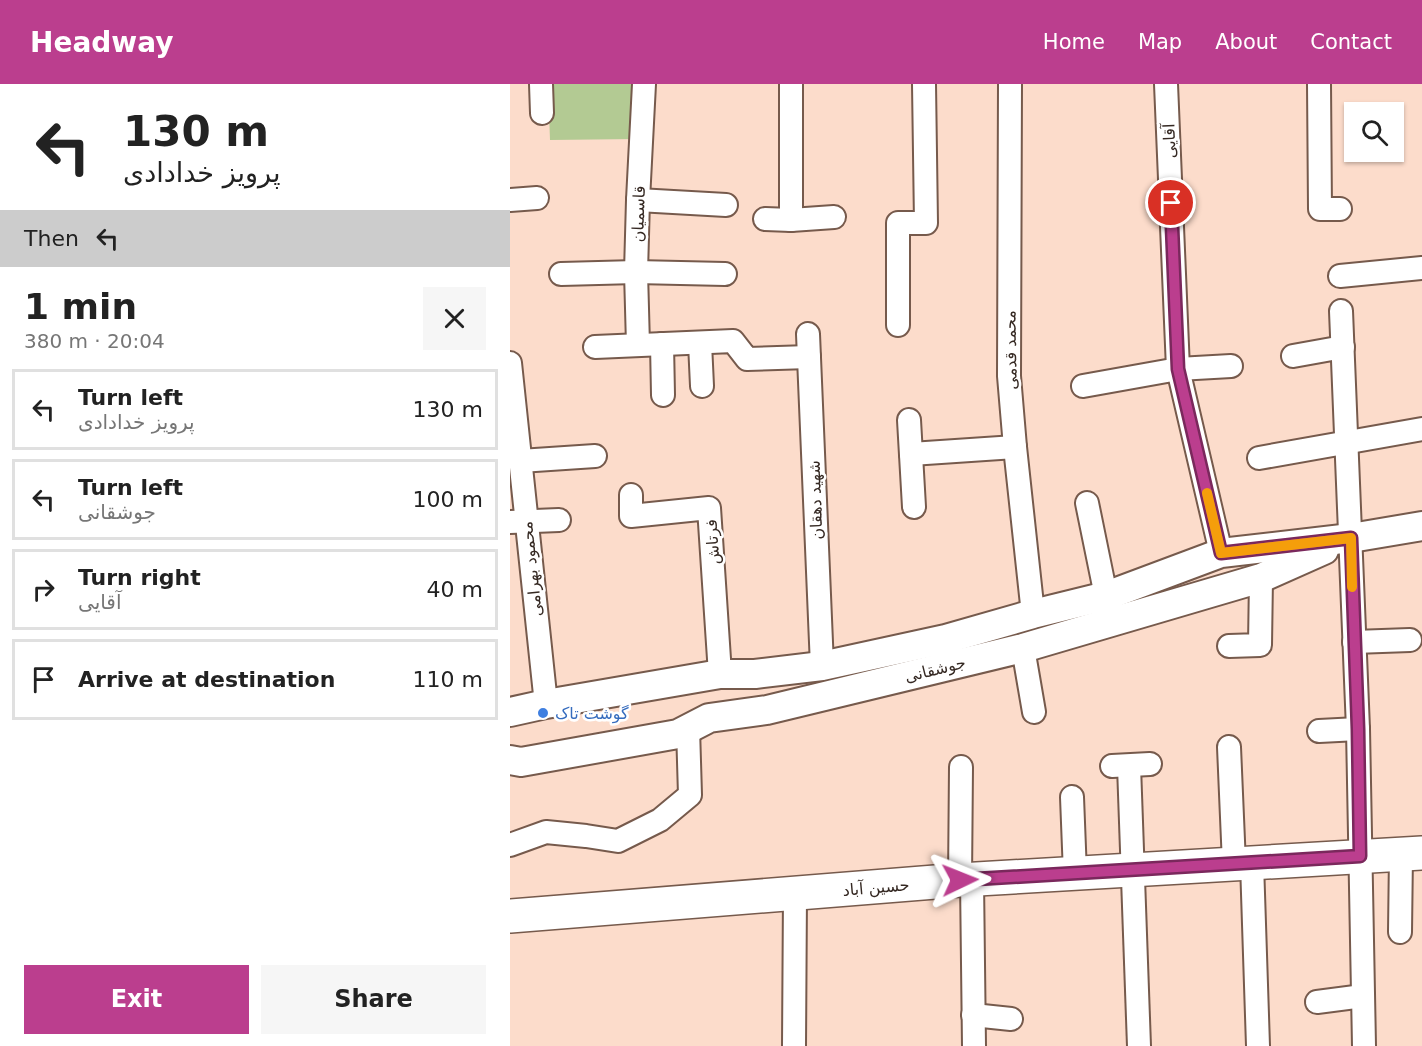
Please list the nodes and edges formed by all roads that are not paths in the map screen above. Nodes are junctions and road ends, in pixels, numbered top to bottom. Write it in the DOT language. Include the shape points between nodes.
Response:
graph roads {
  1 [pos="541,84"];
  2 [pos="644,84"];
  3 [pos="791,84"];
  4 [pos="924,84"];
  5 [pos="1010,84"];
  6 [pos="1166,84"];
  7 [pos="1319,84"];
  8 [pos="542,113"];
  9 [pos="537,198"];
  10 [pos="510,200"];
  11 [pos="638,200"];
  12 [pos="726,205"];
  13 [pos="1340,209"];
  14 [pos="834,217"];
  15 [pos="765,219"];
  16 [pos="791,220"];
  17 [pos="1422,268"];
  18 [pos="636,272"];
  19 [pos="561,274"];
  20 [pos="725,274"];
  21 [pos="1340,276"];
  22 [pos="1341,312"];
  23 [pos="898,325"];
  24 [pos="808,334"];
  25 [pos="700,343"];
  26 [pos="662,344"];
  27 [pos="638,345"];
  28 [pos="1343,346"];
  29 [pos="595,347"];
  30 [pos="1293,356"];
  31 [pos="809,357"];
  32 [pos="510,363"];
  33 [pos="1231,366"];
  34 [pos="1178,369"];
  35 [pos="702,386"];
  36 [pos="1083,386"];
  37 [pos="511,391"];
  38 [pos="663,395"];
  39 [pos="909,420"];
  40 [pos="1422,429"];
  41 [pos="1346,442"];
  42 [pos="1015,447"];
  43 [pos="911,454"];
  44 [pos="595,456"];
  45 [pos="1259,458"];
  46 [pos="520,461"];
  47 [pos="631,495"];
  48 [pos="1087,503"];
  49 [pos="914,507"];
  50 [pos="559,520"];
  51 [pos="518,521"];
  52 [pos="1422,526"];
  53 [pos="1351,538"];
  54 [pos="1221,553"];
  55 [pos="1262,578"];
  56 [pos="1106,596"];
  57 [pos="1033,614"];
  58 [pos="1410,640"];
  59 [pos="1354,642"];
  60 [pos="1228,646"];
  61 [pos="1023,648"];
  62 [pos="948,652"];
  63 [pos="822,666"];
  64 [pos="720,674"];
  65 [pos="755,674"];
  66 [pos="546,704"];
  67 [pos="767,710"];
  68 [pos="510,712"];
  69 [pos="1034,712"];
  70 [pos="688,729"];
  71 [pos="1358,729"];
  72 [pos="1318,731"];
  73 [pos="1228,747"];
  74 [pos="510,760"];
  75 [pos="1130,766"];
  76 [pos="961,767"];
  77 [pos="1072,797"];
  78 [pos="510,845"];
  79 [pos="1412,853"];
  80 [pos="1360,856"];
  81 [pos="1243,864"];
  82 [pos="1133,871"];
  83 [pos="1075,874"];
  84 [pos="966,880"];
  85 [pos="795,894"];
  86 [pos="510,916"];
  87 [pos="1401,932"];
  88 [pos="1363,996"];
  89 [pos="1317,1002"];
  90 [pos="973,1015"];
  91 [pos="1011,1019"];
  92 [pos="794,1046"];
  93 [pos="974,1046"];
  94 [pos="1139,1046"];
  95 [pos="1258,1046"];
  96 [pos="1364,1046"];
  1 -- 8 [label="street"];
  2 -- 11 [label="street, قاسمیان"];
  3 -- 16 [label="street"];
  4 -- 23 [label="street" via="926,223 898,223"];
  5 -- 42 [label="street, محمد قدمی" via="1009,376"];
  6 -- 34 [label="street, آقایی"];
  7 -- 13 [label="street" via="1320,209"];
  9 -- 10 [label="street"];
  11 -- 12 [label="street"];
  11 -- 18 [label="street, قاسمیان"];
  14 -- 16 [label="street"];
  15 -- 16 [label="street"];
  17 -- 21 [label="street"];
  18 -- 19 [label="street"];
  18 -- 20 [label="street"];
  18 -- 27 [label="street, قاسمیان"];
  22 -- 28 [label="street"];
  24 -- 31 [label="street, شهید دهقان"];
  25 -- 26 [label="street"];
  25 -- 31 [label="street" via="733,341 747,359"];
  25 -- 35 [label="street"];
  26 -- 27 [label="street"];
  26 -- 38 [label="street"];
  27 -- 29 [label="street"];
  28 -- 30 [label="street"];
  28 -- 41 [label="street"];
  31 -- 63 [label="street, شهید دهقان"];
  32 -- 37 [label="street, محمود بهرامی"];
  33 -- 34 [label="street"];
  34 -- 36 [label="street"];
  34 -- 54 [label="street, آقایی"];
  37 -- 46 [label="street, محمود بهرامی"];
  39 -- 43 [label="street"];
  40 -- 41 [label="street"];
  41 -- 45 [label="street"];
  41 -- 53 [label="street"];
  42 -- 43 [label="street"];
  42 -- 57 [label="street, محمد قدمی"];
  43 -- 49 [label="street"];
  44 -- 46 [label="street"];
  46 -- 51 [label="street, محمود بهرامی"];
  47 -- 64 [label="street, فرتاش" via="632,516 709,508"];
  48 -- 56 [label="street"];
  50 -- 51 [label="street"];
  51 -- 66 [label="street, محمود بهرامی"];
  52 -- 53 [label="street, جوشقانی"];
  53 -- 54 [label="street, جوشقانی"];
  53 -- 55 [label="street, جوشقانی"];
  53 -- 59 [label="street"];
  54 -- 56 [label="street, جوشقانی"];
  55 -- 60 [label="street" via="1260,645"];
  55 -- 61 [label="street, جوشقانی"];
  56 -- 57 [label="street, جوشقانی"];
  57 -- 62 [label="street, جوشقانی"];
  58 -- 59 [label="street"];
  59 -- 71 [label="street"];
  61 -- 62 [label="street, جوشقانی"];
  61 -- 69 [label="street"];
  62 -- 63 [label="street, جوشقانی"];
  62 -- 67 [label="street, جوشقانی"];
  63 -- 65 [label="street, جوشقانی"];
  64 -- 65 [label="street, جوشقانی"];
  64 -- 66 [label="street, جوشقانی"];
  65 -- 67 [label="street"];
  66 -- 68 [label="street, جوشقانی"];
  67 -- 70 [label="street, جوشقانی" via="709,718"];
  70 -- 74 [label="street, جوشقانی" via="544,758"];
  70 -- 78 [label="street" via="690,795 660,820 618,841 546,832"];
  71 -- 72 [label="street"];
  71 -- 80 [label="street"];
  73 -- 81 [label="street"];
  75 -- 82 [label="street"];
  76 -- 84 [label="street"];
  77 -- 83 [label="street"];
  79 -- 80 [label="main road, حسین آباد"];
  79 -- 87 [label="street"];
  80 -- 81 [label="main road, حسین آباد"];
  80 -- 88 [label="street"];
  81 -- 82 [label="main road, حسین آباد"];
  81 -- 95 [label="street"];
  82 -- 83 [label="main road, حسین آباد"];
  82 -- 94 [label="street"];
  83 -- 84 [label="main road, حسین آباد"];
  84 -- 85 [label="main road, حسین آباد"];
  84 -- 90 [label="street"];
  85 -- 86 [label="main road, حسین آباد"];
  85 -- 92 [label="street"];
  88 -- 89 [label="street"];
  88 -- 96 [label="street"];
  90 -- 91 [label="street"];
  90 -- 93 [label="street"];
}
